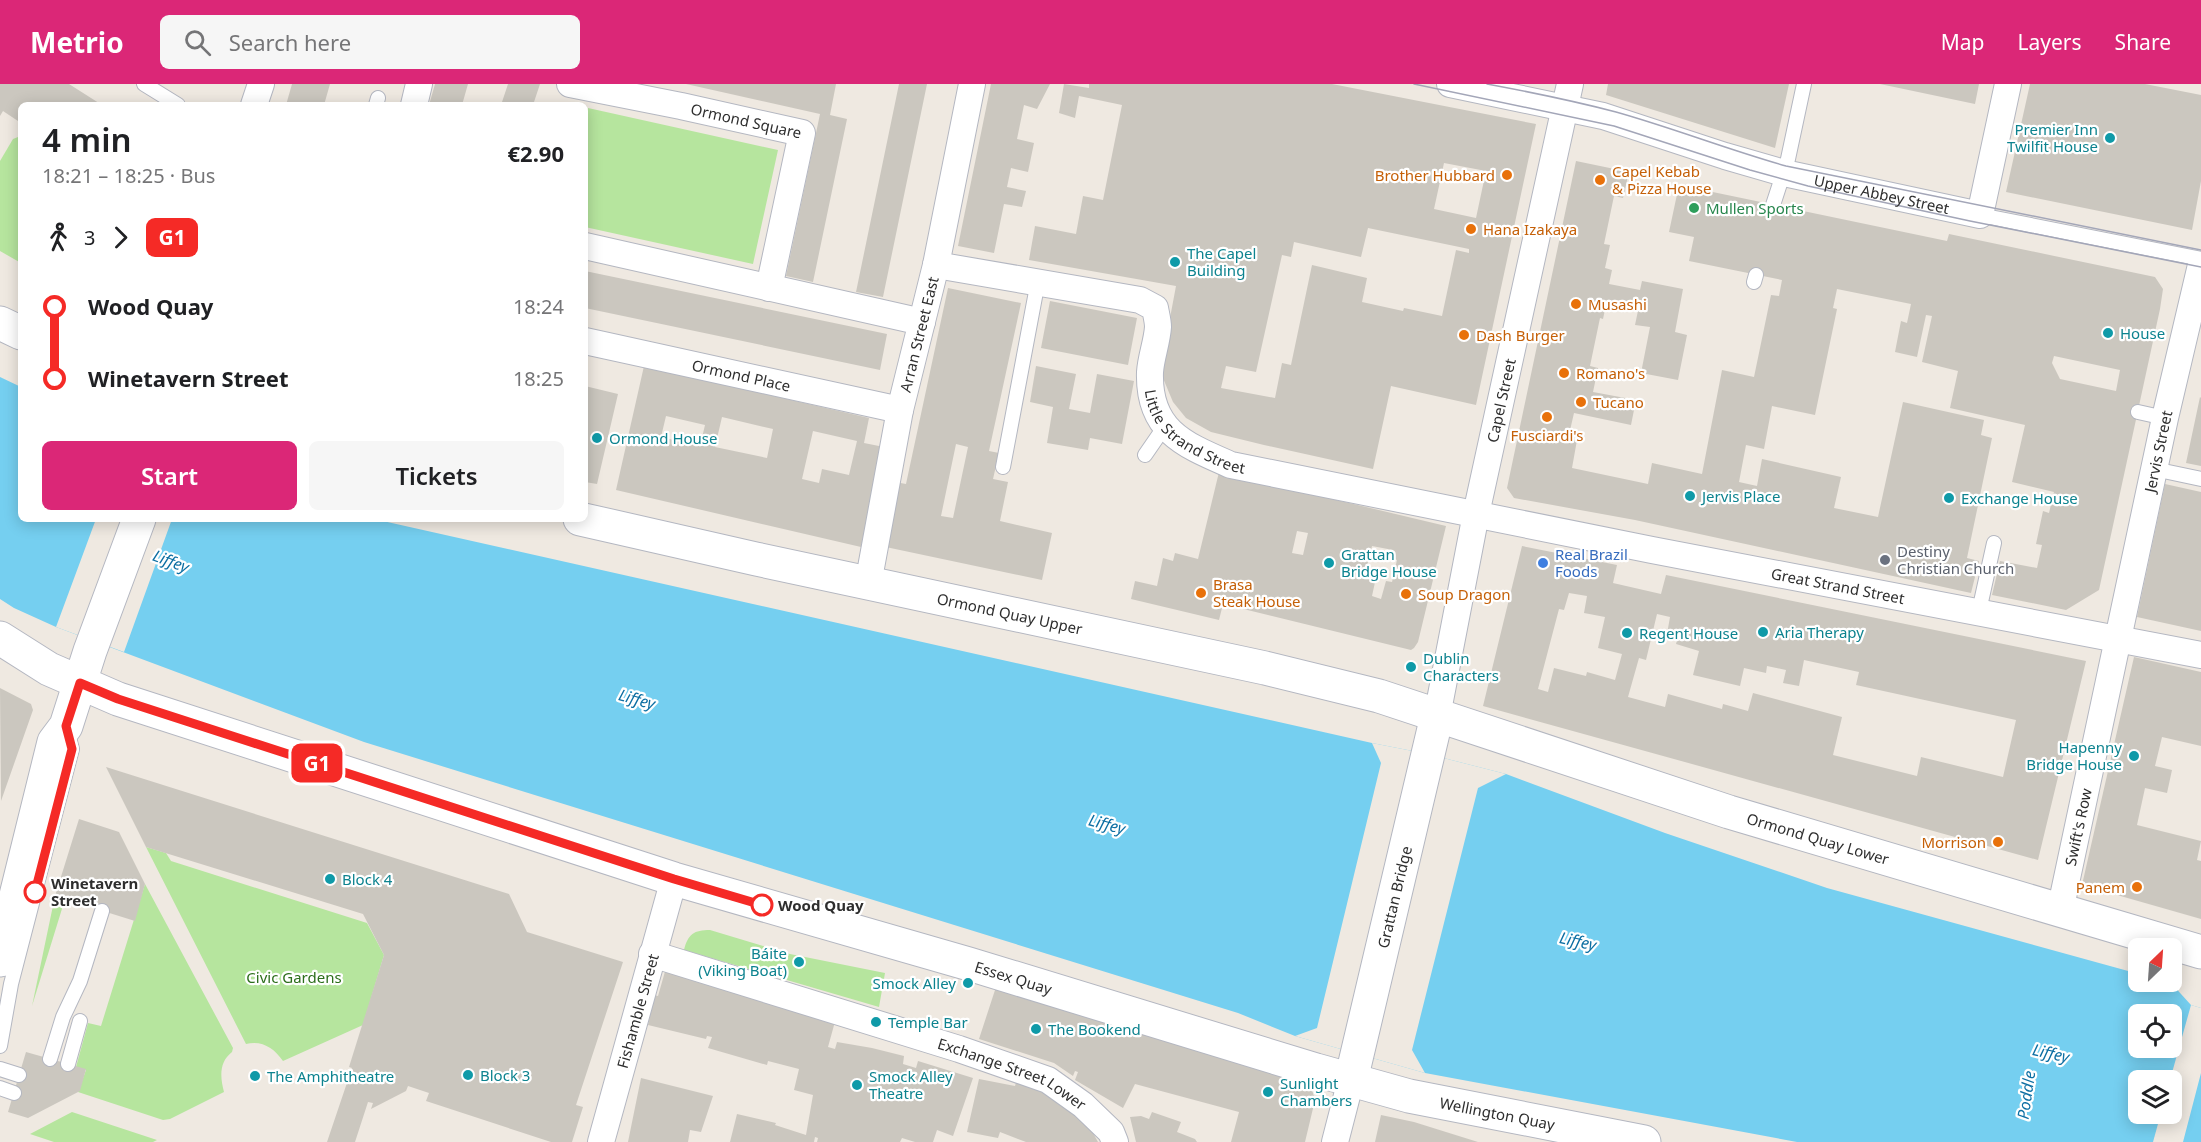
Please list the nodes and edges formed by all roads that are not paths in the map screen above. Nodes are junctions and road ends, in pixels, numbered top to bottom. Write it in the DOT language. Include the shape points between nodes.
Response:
graph roads {
  1 [pos="144,84"];
  2 [pos="261,84"];
  3 [pos="419,84"];
  4 [pos="570,84"];
  5 [pos="972,84"];
  6 [pos="1450,84"];
  7 [pos="1804,84"];
  8 [pos="2008,84"];
  9 [pos="1568,96"];
  10 [pos="173,102"];
  11 [pos="255,102"];
  12 [pos="415,102"];
  13 [pos="565,102"];
  14 [pos="1784,173"];
  15 [pos="1773,205"];
  16 [pos="1980,215"];
  17 [pos="588,247"];
  18 [pos="2201,260"];
  19 [pos="936,265"];
  20 [pos="2201,265"];
  21 [pos="1038,281"];
  22 [pos="769,288"];
  23 [pos="922,322"];
  24 [pos="0,323"];
  25 [pos="18,332"];
  26 [pos="588,342"];
  27 [pos="900,410"];
  28 [pos="2138,412"];
  29 [pos="2165,418"];
  30 [pos="1165,426"];
  31 [pos="1145,455"];
  32 [pos="1003,467"];
  33 [pos="2154,469"];
  34 [pos="2201,479"];
  35 [pos="1476,514"];
  36 [pos="588,521"];
  37 [pos="138,522"];
  38 [pos="1994,543"];
  39 [pos="868,584"];
  40 [pos="1979,611"];
  41 [pos="0,638"];
  42 [pos="2118,638"];
  43 [pos="2201,655"];
  44 [pos="80,683"];
  45 [pos="1437,716"];
  46 [pos="66,726"];
  47 [pos="674,879"];
  48 [pos="102,911"];
  49 [pos="2060,911"];
  50 [pos="2201,952"];
  51 [pos="652,954"];
  52 [pos="0,960"];
  53 [pos="80,1021"];
  54 [pos="0,1046"];
  55 [pos="50,1059"];
  56 [pos="68,1064"];
  57 [pos="1354,1067"];
  58 [pos="0,1069"];
  59 [pos="19,1075"];
  60 [pos="0,1088"];
  61 [pos="14,1093"];
  62 [pos="601,1142"];
  63 [pos="1115,1142"];
  64 [pos="1335,1142"];
  65 [pos="1644,1142"];
  1 -- 10 [label="lane"];
  2 -- 11 [label="street"];
  3 -- 12 [label="street"];
  4 -- 13 [label="street, Ormond Square"];
  4 -- 22 [label="street, Ormond Square" via="802,133"];
  5 -- 19 [label="street, Arran Street East"];
  6 -- 9 [label="street, Upper Abbey Street"];
  7 -- 14 [label="lane"];
  8 -- 16 [label="street"];
  9 -- 14 [label="street, Upper Abbey Street" via="1636,126"];
  9 -- 35 [label="street, Capel Street"];
  14 -- 15 [label="lane"];
  14 -- 16 [label="street, Upper Abbey Street"];
  16 -- 18 [label="lane, Upper Abbey Street"];
  17 -- 22 [label="street"];
  19 -- 21 [label="street, Little Strand Street"];
  19 -- 23 [label="street, Arran Street East"];
  20 -- 29 [label="street, Jervis Street"];
  21 -- 30 [label="street, Little Strand Street" via="1140,300 1155,308 1158,326 1150,373 1153,403"];
  21 -- 32 [label="lane"];
  22 -- 23 [label="street"];
  23 -- 27 [label="street, Arran Street East"];
  24 -- 25 [label="main road"];
  26 -- 27 [label="street, Ormond Place"];
  27 -- 39 [label="street, Arran Street East"];
  28 -- 29 [label="lane"];
  29 -- 33 [label="street, Jervis Street"];
  30 -- 31 [label="lane"];
  30 -- 35 [label="street, Little Strand Street" via="1186,445 1231,465"];
  33 -- 34 [label="lane"];
  33 -- 42 [label="street, Jervis Street"];
  35 -- 40 [label="street, Great Strand Street"];
  35 -- 45 [label="street, Capel Street"];
  36 -- 39 [label="main road, Ormond Quay Upper"];
  37 -- 44 [label="main road"];
  38 -- 40 [label="lane"];
  39 -- 45 [label="main road, Ormond Quay Upper" via="1265,668 1379,696"];
  40 -- 42 [label="street, Great Strand Street"];
  41 -- 44 [label="main road"];
  42 -- 43 [label="street, Great Strand Street"];
  42 -- 49 [label="street, Swift's Row"];
  44 -- 46 [label="main road"];
  44 -- 47 [label="main road" via="118,699"];
  45 -- 49 [label="main road, Ormond Quay Lower" via="1729,812"];
  45 -- 57 [label="main road, Grattan Bridge"];
  46 -- 52 [label="main road" via="54,742 50,756"];
  46 -- 54 [label="lane" via="72,749"];
  47 -- 51 [label="street, Fishamble Street"];
  47 -- 57 [label="main road, Essex Quay" via="948,958"];
  48 -- 55 [label="lane"];
  49 -- 50 [label="main road, Ormond Quay Lower"];
  51 -- 62 [label="street, Fishamble Street"];
  51 -- 63 [label="street, Exchange Street Lower" via="1048,1080 1083,1105 1111,1132"];
  53 -- 56 [label="lane"];
  57 -- 64 [label="street"];
  57 -- 65 [label="main road, Wellington Quay" via="1409,1096"];
  58 -- 59 [label="lane"];
  60 -- 61 [label="lane"];
}
